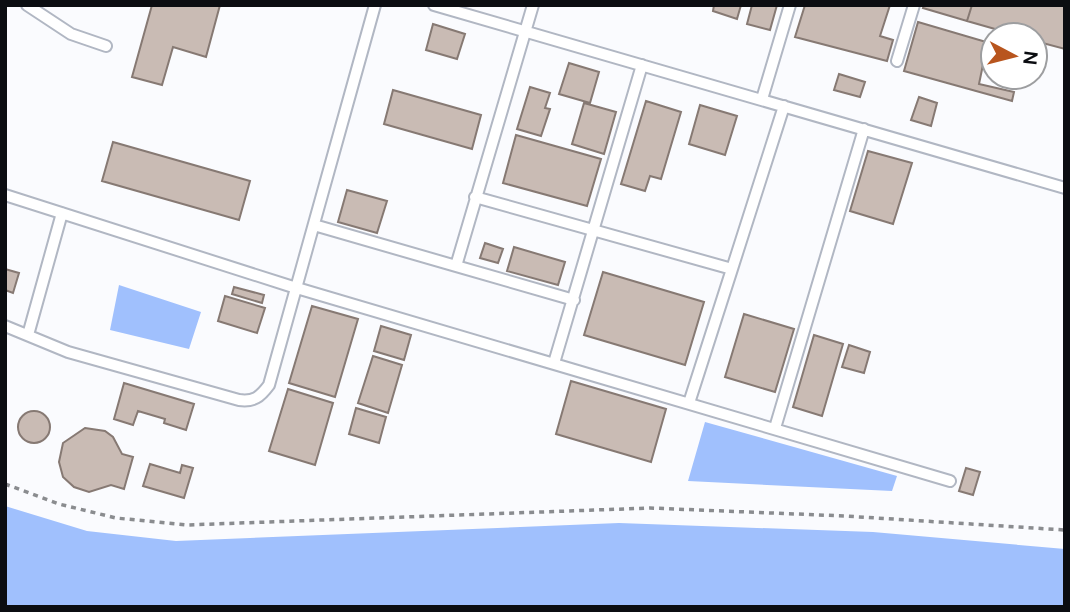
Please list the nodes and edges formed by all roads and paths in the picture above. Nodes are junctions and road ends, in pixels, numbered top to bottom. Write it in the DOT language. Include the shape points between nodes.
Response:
graph roads {
  1 [pos="27,5"];
  2 [pos="375,5"];
  3 [pos="434,5"];
  4 [pos="533,5"];
  5 [pos="790,5"];
  6 [pos="914,5"];
  7 [pos="525,31"];
  8 [pos="107,46"];
  9 [pos="897,61"];
  10 [pos="642,65"];
  11 [pos="762,99"];
  12 [pos="784,106"];
  13 [pos="864,129"];
  14 [pos="1065,188"];
  15 [pos="5,195"];
  16 [pos="475,197"];
  17 [pos="62,212"];
  18 [pos="314,225"];
  19 [pos="594,231"];
  20 [pos="456,266"];
  21 [pos="732,269"];
  22 [pos="297,288"];
  23 [pos="574,300"];
  24 [pos="5,326"];
  25 [pos="28,335"];
  26 [pos="554,363"];
  27 [pos="689,402"];
  28 [pos="775,428"];
  29 [pos="950,481"];
  30 [pos="5,484"];
  31 [pos="1065,530"];
  1 -- 8 [label="lane" via="71,34"];
  2 -- 18 [label="lane"];
  3 -- 7 [label="lane"];
  4 -- 7 [label="lane"];
  5 -- 11 [label="lane"];
  6 -- 9 [label="lane"];
  7 -- 10 [label="lane"];
  7 -- 16 [label="lane"];
  10 -- 11 [label="lane"];
  10 -- 19 [label="lane"];
  11 -- 12 [label="lane"];
  12 -- 13 [label="lane"];
  12 -- 21 [label="lane"];
  13 -- 14 [label="lane"];
  13 -- 28 [label="lane"];
  15 -- 17 [label="lane"];
  16 -- 19 [label="lane"];
  16 -- 20 [label="lane"];
  17 -- 22 [label="lane"];
  17 -- 25 [label="lane"];
  18 -- 20 [label="lane"];
  18 -- 22 [label="lane"];
  19 -- 21 [label="lane"];
  19 -- 23 [label="lane"];
  20 -- 23 [label="lane"];
  21 -- 27 [label="lane"];
  22 -- 25 [label="lane" via="269,385 250,402 68,352"];
  22 -- 26 [label="lane"];
  23 -- 26 [label="lane"];
  24 -- 25 [label="lane"];
  26 -- 27 [label="lane"];
  27 -- 28 [label="lane"];
  28 -- 29 [label="lane"];
  30 -- 31 [label="path" via="116,518 186,525 650,508"];
}
